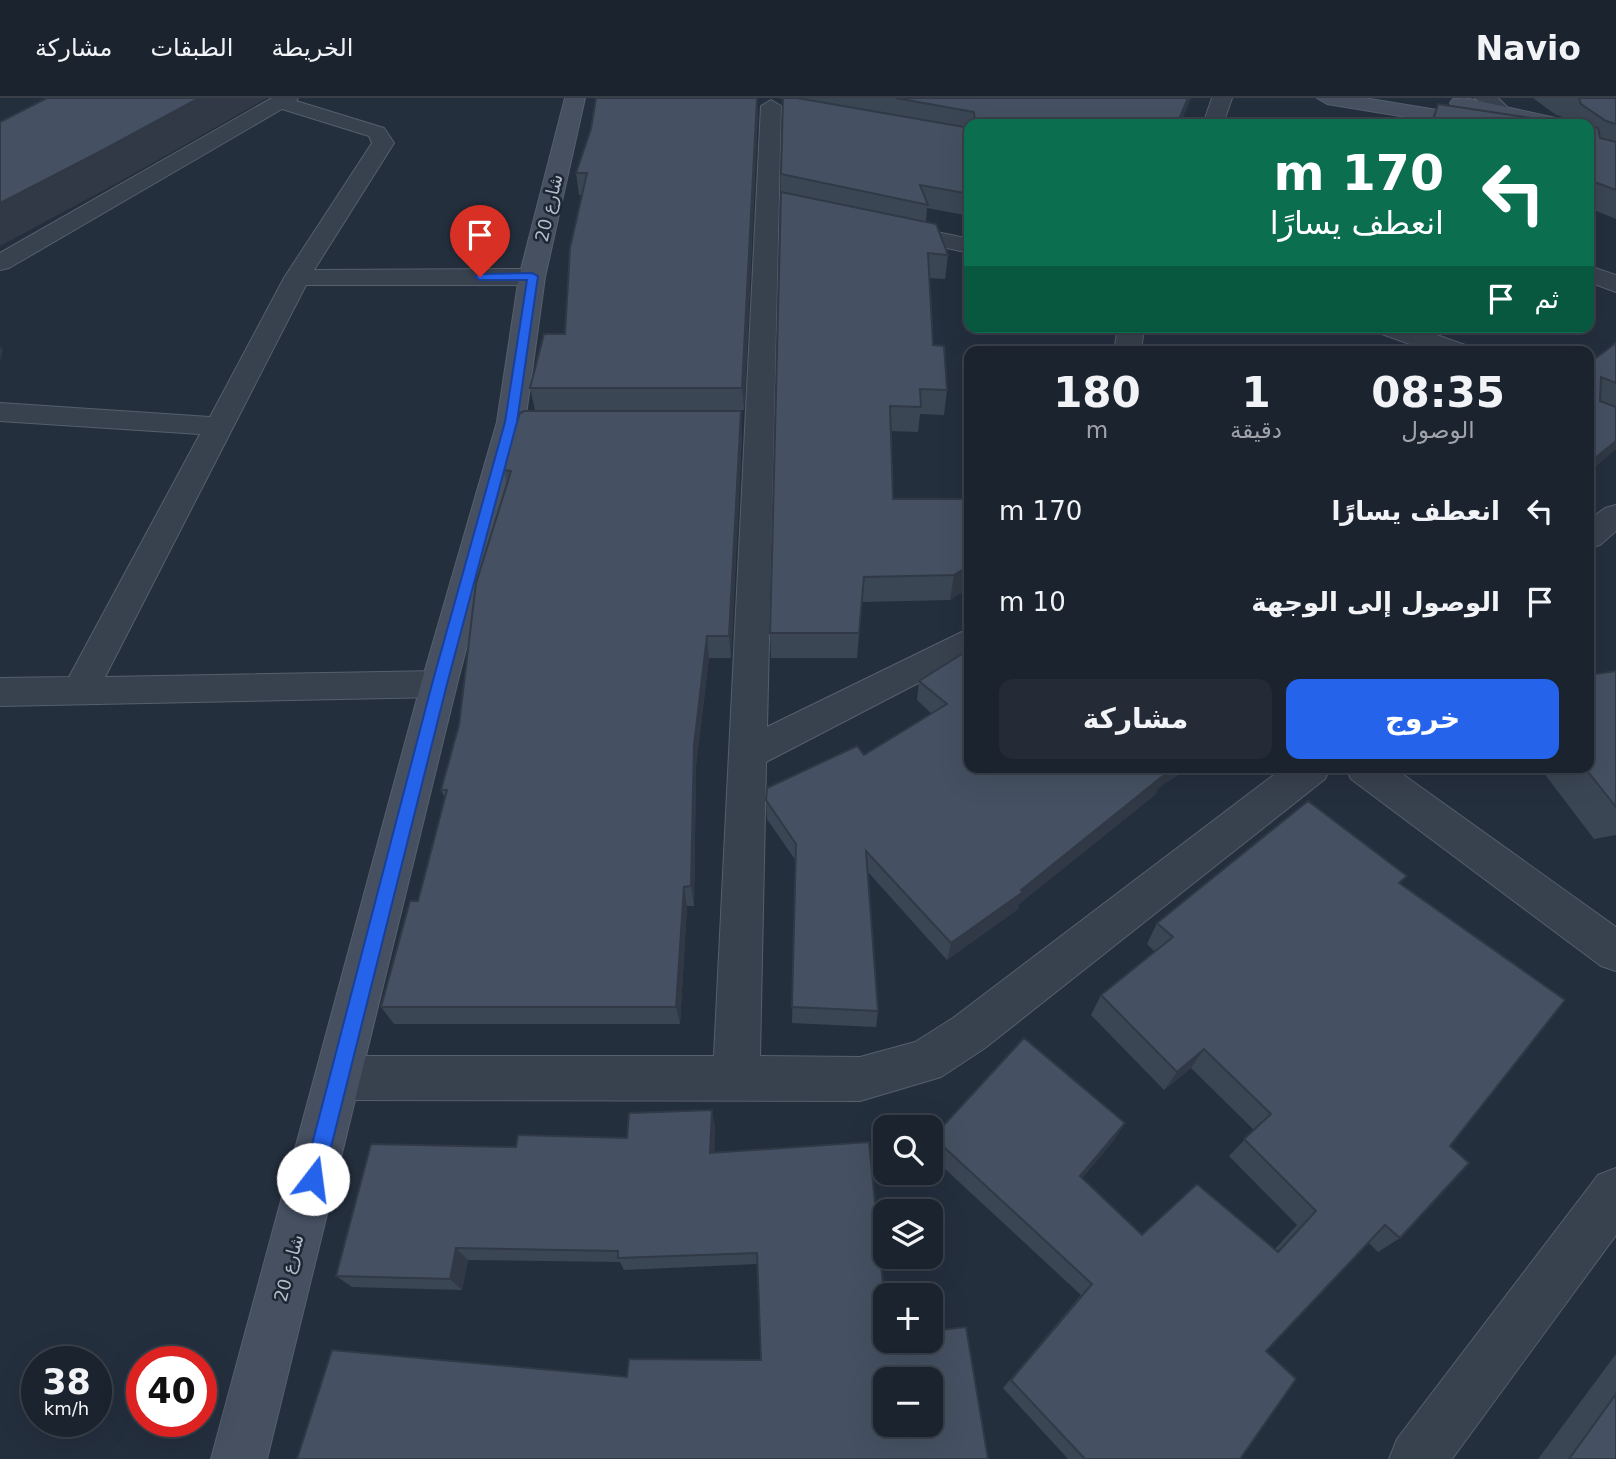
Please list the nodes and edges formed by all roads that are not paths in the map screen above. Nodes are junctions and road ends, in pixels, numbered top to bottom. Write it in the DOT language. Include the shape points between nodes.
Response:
graph roads {
  1 [pos="575,98"];
  2 [pos="1222,98"];
  3 [pos="1327,98"];
  4 [pos="1429,98"];
  5 [pos="284,100"];
  6 [pos="771,106"];
  7 [pos="1491,111"];
  8 [pos="1215,119"];
  9 [pos="1532,119"];
  10 [pos="863,223"];
  11 [pos="964,245"];
  12 [pos="0,263"];
  13 [pos="1594,275"];
  14 [pos="532,276"];
  15 [pos="297,278"];
  16 [pos="1616,284"];
  17 [pos="1405,333"];
  18 [pos="1441,346"];
  19 [pos="0,412"];
  20 [pos="219,426"];
  21 [pos="1616,515"];
  22 [pos="1594,533"];
  23 [pos="964,643"];
  24 [pos="439,684"];
  25 [pos="80,690"];
  26 [pos="0,692"];
  27 [pos="747,755"];
  28 [pos="1305,773"];
  29 [pos="1373,773"];
  30 [pos="1616,952"];
  31 [pos="340,1078"];
  32 [pos="736,1080"];
  33 [pos="1616,1193"];
  34 [pos="239,1459"];
  35 [pos="1417,1459"];
  1 -- 14 [label="street, شارع 20"];
  2 -- 8 [label="street"];
  3 -- 7 [label="street"];
  4 -- 7 [label="street"];
  5 -- 12 [label="street"];
  5 -- 15 [label="street" via="377,132 383,143"];
  6 -- 27 [label="street" via="783,206 744,422"];
  7 -- 9 [label="street"];
  10 -- 11 [label="street"];
  13 -- 16 [label="street"];
  14 -- 15 [label="street"];
  14 -- 24 [label="street, شارع 20" via="525,422"];
  15 -- 20 [label="street"];
  17 -- 18 [label="street"];
  19 -- 20 [label="street"];
  20 -- 25 [label="street"];
  21 -- 22 [label="street"];
  23 -- 27 [label="street"];
  24 -- 25 [label="street"];
  24 -- 31 [label="street, شارع 20"];
  25 -- 26 [label="street"];
  27 -- 32 [label="street"];
  28 -- 32 [label="street" via="969,1033 925,1061 860,1079"];
  29 -- 30 [label="street"];
  31 -- 32 [label="street"];
  31 -- 34 [label="street, شارع 20"];
  33 -- 35 [label="street"];
}
